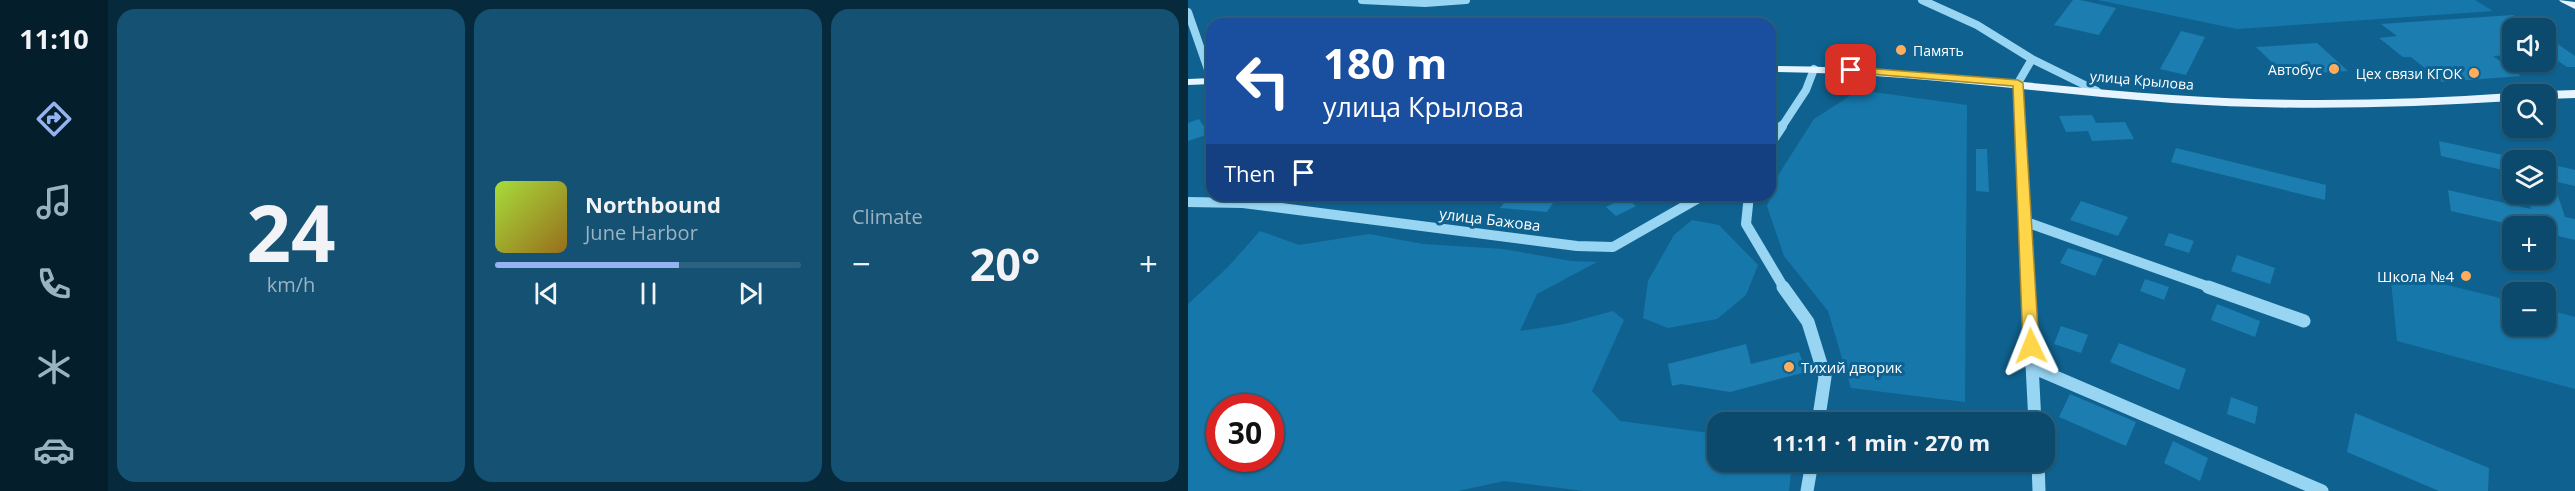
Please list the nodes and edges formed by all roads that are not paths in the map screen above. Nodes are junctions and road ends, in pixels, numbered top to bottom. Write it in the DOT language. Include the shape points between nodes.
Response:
graph roads {
  1 [pos="1362,0"];
  2 [pos="1466,0"];
  3 [pos="1923,0"];
  4 [pos="2564,0"];
  5 [pos="2575,6"];
  6 [pos="1188,12"];
  7 [pos="2032,59"];
  8 [pos="1206,64"];
  9 [pos="1776,69"];
  10 [pos="1814,69"];
  11 [pos="1206,81"];
  12 [pos="1188,82"];
  13 [pos="2018,83"];
  14 [pos="2097,91"];
  15 [pos="2575,94"];
  16 [pos="2556,95"];
  17 [pos="2502,99"];
  18 [pos="1776,135"];
  19 [pos="1206,201"];
  20 [pos="1257,201"];
  21 [pos="1694,201"];
  22 [pos="1748,201"];
  23 [pos="1188,202"];
  24 [pos="2026,222"];
  25 [pos="2304,321"];
  26 [pos="2032,367"];
  27 [pos="1820,412"];
  28 [pos="2034,412"];
  29 [pos="1810,472"];
  30 [pos="2039,472"];
  31 [pos="1807,491"];
  32 [pos="2040,491"];
  33 [pos="2322,491"];
  1 -- 2 [label="street"];
  3 -- 7 [label="street" via="1977,25"];
  4 -- 5 [label="main road"];
  6 -- 8 [label="street"];
  7 -- 13 [label="street"];
  7 -- 14 [label="street"];
  9 -- 10 [label="main road, улица Крылова"];
  10 -- 13 [label="main road, улица Крылова" via="1888,71"];
  10 -- 18 [label="street" via="1806,90"];
  11 -- 12 [label="main road"];
  13 -- 14 [label="main road, улица Крылова"];
  13 -- 24 [label="street"];
  14 -- 17 [label="main road, улица Крылова" via="2260,104"];
  15 -- 16 [label="main road"];
  19 -- 23 [label="street, улица Бажова"];
  20 -- 21 [label="street, улица Бажова" via="1577,246 1613,247"];
  22 -- 27 [label="street" via="1746,224 1808,322 1825,377"];
  24 -- 25 [label="street"];
  24 -- 26 [label="street"];
  26 -- 28 [label="street"];
  26 -- 33 [label="street"];
  29 -- 31 [label="street"];
  30 -- 32 [label="street"];
}
